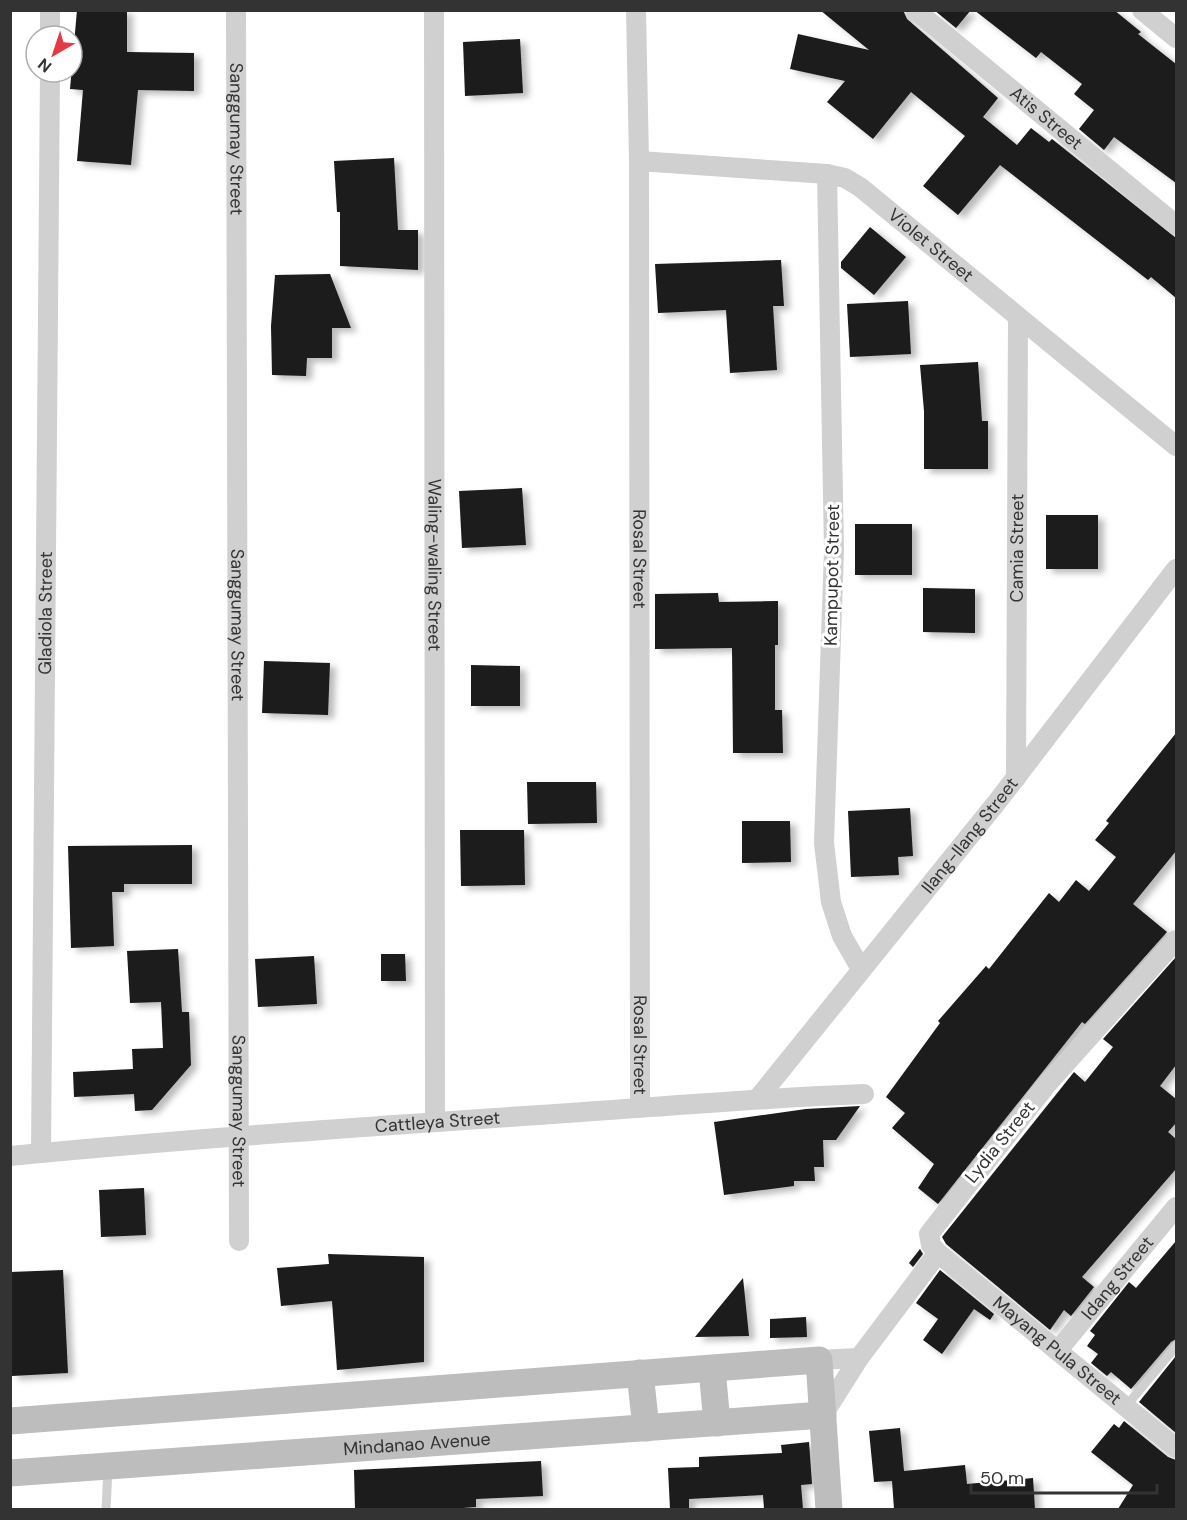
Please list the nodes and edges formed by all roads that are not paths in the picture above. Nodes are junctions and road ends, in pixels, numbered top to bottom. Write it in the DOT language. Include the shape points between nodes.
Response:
graph roads {
  1 [pos="236,10"];
  2 [pos="434,10"];
  3 [pos="636,10"];
  4 [pos="915,10"];
  5 [pos="1142,10"];
  6 [pos="1176,38"];
  7 [pos="50,84"];
  8 [pos="639,161"];
  9 [pos="826,174"];
  10 [pos="1176,225"];
  11 [pos="1018,318"];
  12 [pos="1176,446"];
  13 [pos="1176,569"];
  14 [pos="1016,778"];
  15 [pos="1176,940"];
  16 [pos="861,969"];
  17 [pos="864,1094"];
  18 [pos="759,1097"];
  19 [pos="639,1108"];
  20 [pos="435,1121"];
  21 [pos="238,1136"];
  22 [pos="41,1153"];
  23 [pos="10,1156"];
  24 [pos="1176,1207"];
  25 [pos="239,1241"];
  26 [pos="938,1252"];
  27 [pos="1176,1346"];
  28 [pos="1059,1349"];
  29 [pos="859,1358"];
  30 [pos="819,1360"];
  31 [pos="712,1369"];
  32 [pos="640,1373"];
  33 [pos="1127,1405"];
  34 [pos="823,1415"];
  35 [pos="10,1421"];
  36 [pos="717,1423"];
  37 [pos="646,1428"];
  38 [pos="1176,1448"];
  39 [pos="108,1466"];
  40 [pos="10,1473"];
  41 [pos="106,1509"];
  42 [pos="829,1509"];
  1 -- 21 [label="street, Sanggumay Street"];
  2 -- 20 [label="street, Waling-waling Street"];
  3 -- 8 [label="street, Rosal Street"];
  4 -- 10 [label="street, Atis Street"];
  5 -- 6 [label="street"];
  7 -- 22 [label="street, Gladiola Street"];
  8 -- 9 [label="street, Violet Street"];
  8 -- 19 [label="street, Rosal Street"];
  9 -- 11 [label="street, Violet Street" via="860,187"];
  9 -- 16 [label="street, Kampupot Street" via="834,550 824,843 831,902 842,936"];
  11 -- 12 [label="street, Violet Street"];
  11 -- 14 [label="street, Camia Street"];
  13 -- 14 [label="street, Ilang-Ilang Street"];
  14 -- 16 [label="street, Ilang-Ilang Street"];
  15 -- 26 [label="street, Lydia Street" via="1048,1083 933,1227 929,1234 931,1245"];
  16 -- 18 [label="street, Ilang-Ilang Street"];
  17 -- 18 [label="street, Cattleya Street"];
  18 -- 19 [label="street, Cattleya Street"];
  19 -- 20 [label="street, Cattleya Street"];
  20 -- 21 [label="street, Cattleya Street"];
  21 -- 22 [label="street, Cattleya Street"];
  21 -- 25 [label="street, Sanggumay Street"];
  22 -- 23 [label="street, Cattleya Street"];
  24 -- 28 [label="street, Idang Street"];
  26 -- 28 [label="street, Mayang Pula Street"];
  26 -- 29 [label="street"];
  27 -- 33 [label="lane"];
  28 -- 33 [label="street, Mayang Pula Street"];
  29 -- 30 [label="street"];
  29 -- 34 [label="street"];
  30 -- 31 [label="street"];
  30 -- 34 [label="street"];
  31 -- 32 [label="street"];
  31 -- 36 [label="street"];
  32 -- 35 [label="street"];
  32 -- 37 [label="street"];
  33 -- 38 [label="street, Mayang Pula Street"];
  34 -- 36 [label="street, Mindanao Avenue"];
  34 -- 42 [label="street"];
  36 -- 37 [label="street, Mindanao Avenue"];
  37 -- 39 [label="street, Mindanao Avenue"];
  39 -- 40 [label="street, Mindanao Avenue"];
  39 -- 41 [label="lane"];
}
